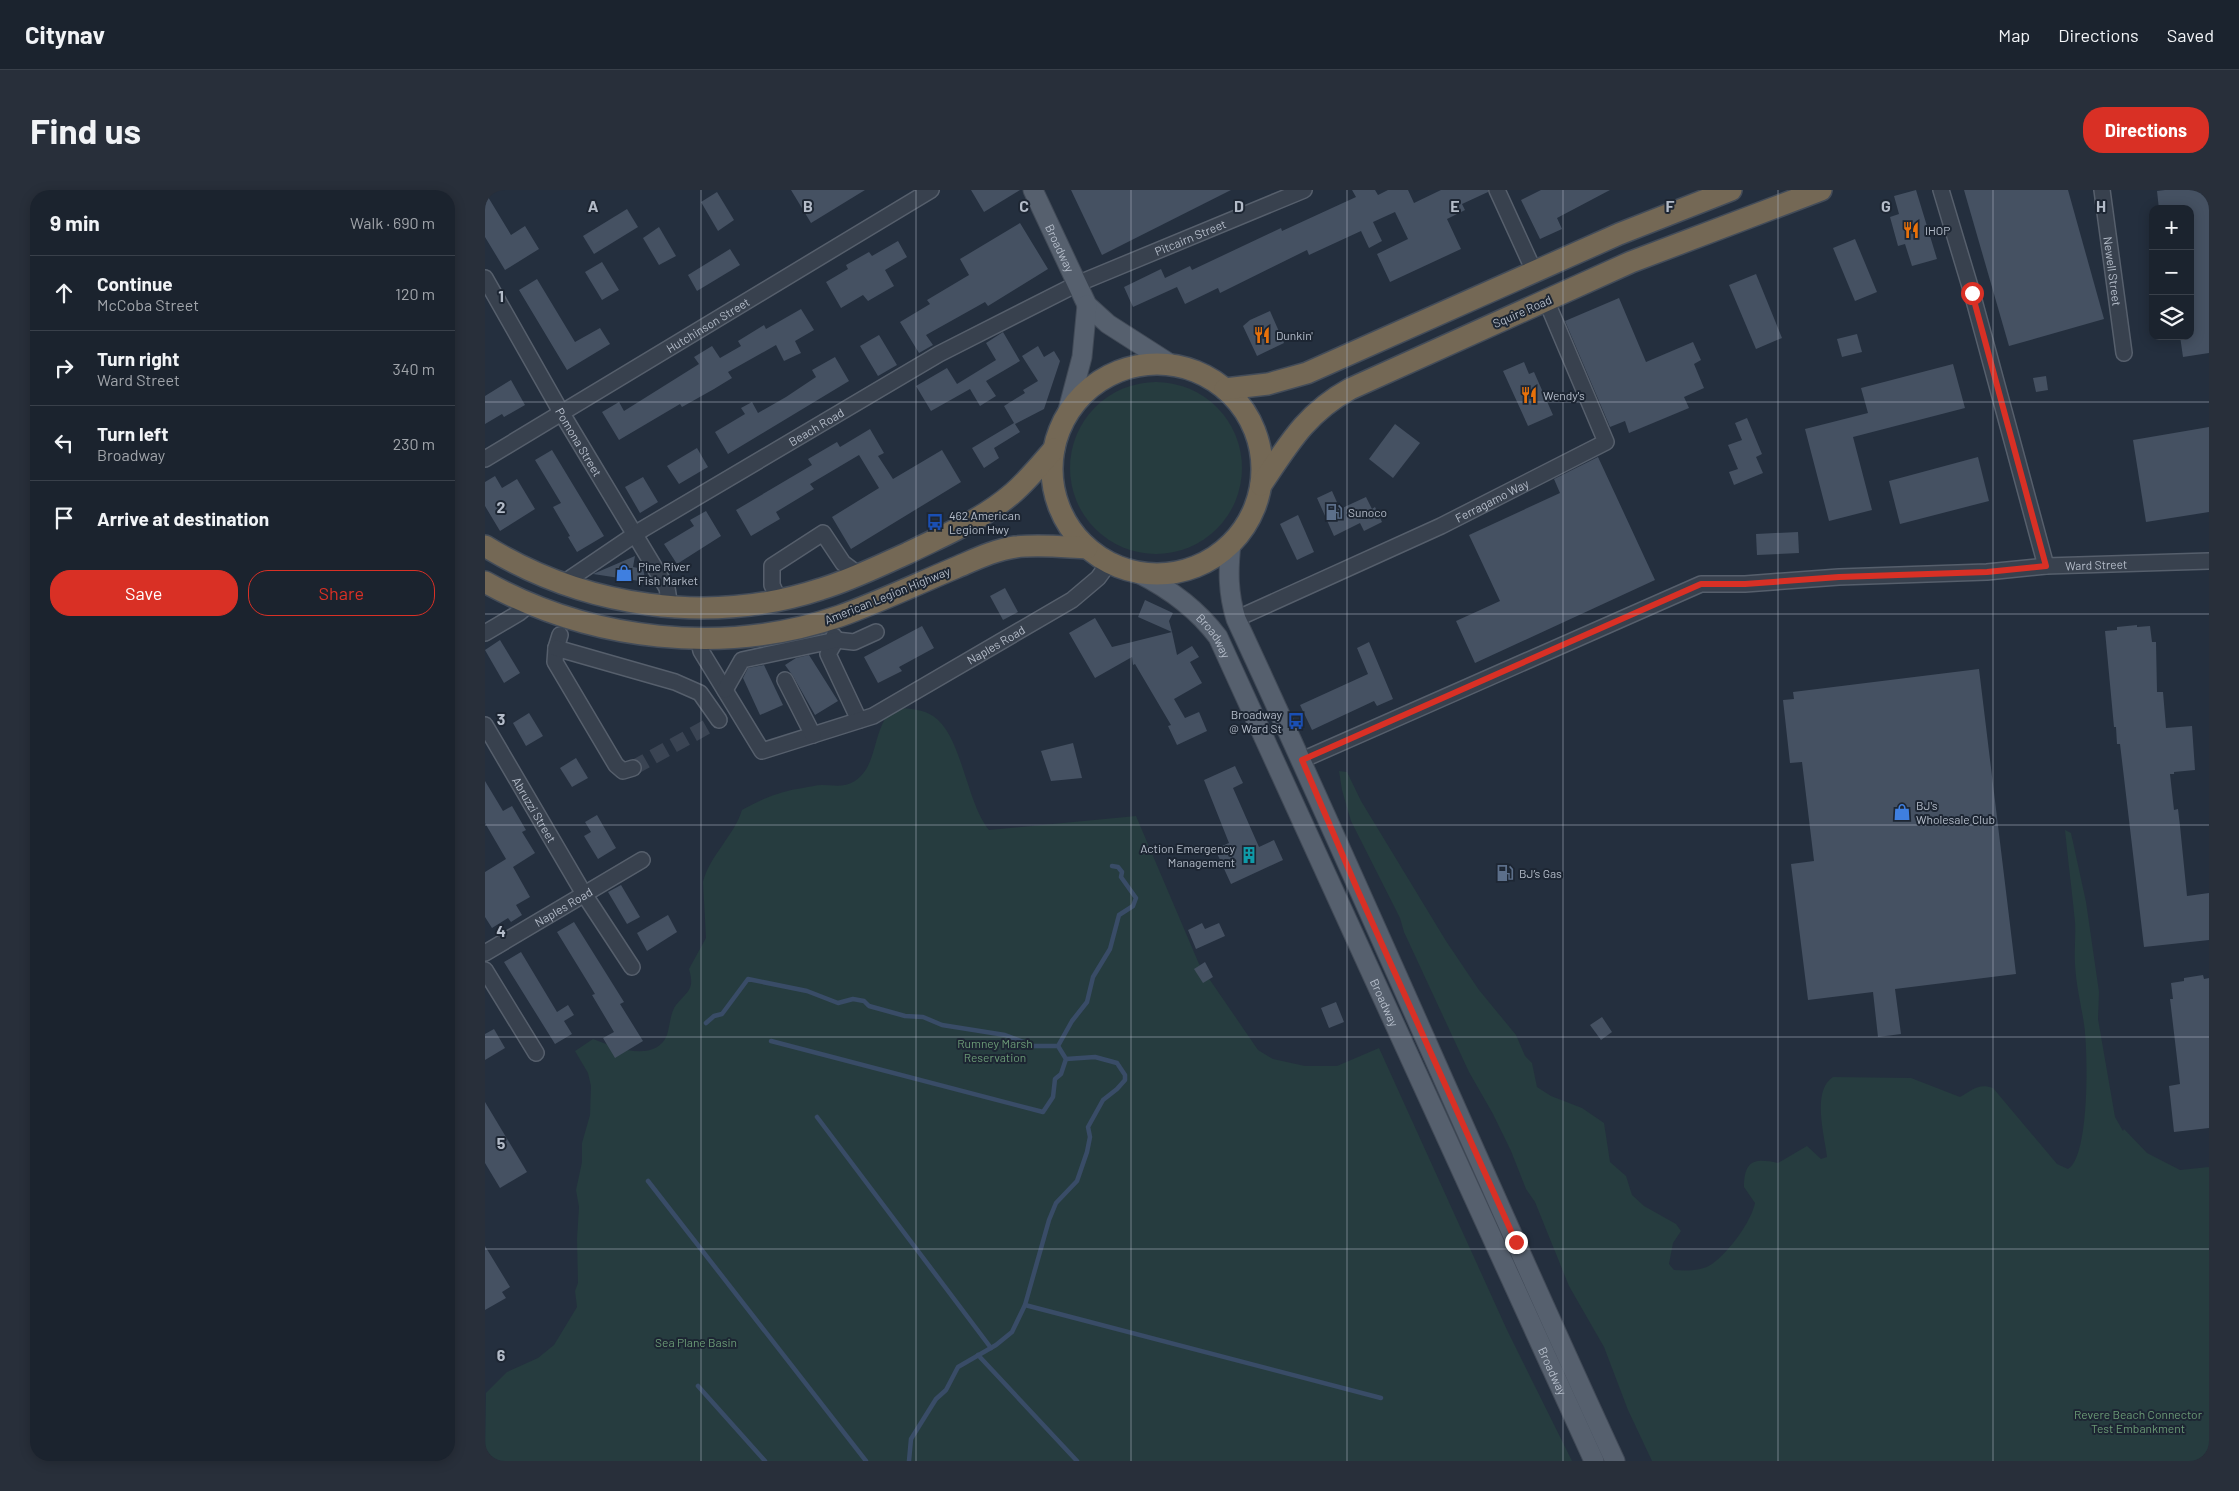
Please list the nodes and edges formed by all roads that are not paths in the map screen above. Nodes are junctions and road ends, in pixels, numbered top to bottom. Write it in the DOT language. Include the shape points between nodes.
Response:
graph roads {
  1 [pos="931,190"];
  2 [pos="1033,190"];
  3 [pos="1304,190"];
  4 [pos="1497,190"];
  5 [pos="1731,190"];
  6 [pos="1821,190"];
  7 [pos="1941,190"];
  8 [pos="2101,190"];
  9 [pos="1534,271"];
  10 [pos="486,281"];
  11 [pos="1077,284"];
  12 [pos="1546,300"];
  13 [pos="1087,305"];
  14 [pos="2124,353"];
  15 [pos="1173,365"];
  16 [pos="1225,389"];
  17 [pos="561,412"];
  18 [pos="1067,414"];
  19 [pos="1054,449"];
  20 [pos="485,459"];
  21 [pos="1261,485"];
  22 [pos="634,535"];
  23 [pos="1231,544"];
  24 [pos="485,546"];
  25 [pos="1087,548"];
  26 [pos="2209,561"];
  27 [pos="1109,563"];
  28 [pos="2046,566"];
  29 [pos="1139,572"];
  30 [pos="859,575"];
  31 [pos="485,582"];
  32 [pos="562,584"];
  33 [pos="779,600"];
  34 [pos="530,604"];
  35 [pos="671,607"];
  36 [pos="1236,619"];
  37 [pos="811,624"];
  38 [pos="875,632"];
  39 [pos="485,633"];
  40 [pos="698,638"];
  41 [pos="836,640"];
  42 [pos="785,680"];
  43 [pos="725,690"];
  44 [pos="737,710"];
  45 [pos="866,718"];
  46 [pos="485,725"];
  47 [pos="813,735"];
  48 [pos="1302,760"];
  49 [pos="633,768"];
  50 [pos="642,860"];
  51 [pos="583,894"];
  52 [pos="485,954"];
  53 [pos="633,967"];
  54 [pos="485,970"];
  55 [pos="536,1053"];
  56 [pos="1594,1461"];
  57 [pos="1615,1461"];
  1 -- 17 [label="street, Hutchinson Street"];
  2 -- 11 [label="main road, Broadway"];
  3 -- 11 [label="street, Pitcairn Street"];
  4 -- 9 [label="street"];
  5 -- 9 [label="highway"];
  6 -- 12 [label="highway, Squire Road" via="1668,247"];
  7 -- 28 [label="street"];
  8 -- 14 [label="street, Newell Street"];
  9 -- 16 [label="highway" via="1307,373 1268,384"];
  10 -- 17 [label="street, Pomona Street"];
  11 -- 13 [label="main road, Broadway"];
  11 -- 22 [label="street, Beach Road" via="939,354"];
  12 -- 21 [label="highway, Squire Road" via="1386,372 1326,403 1297,431"];
  12 -- 36 [label="street, Ferragamo Way" via="1606,442 1441,526"];
  13 -- 15 [label="main road, Broadway" via="1108,324"];
  13 -- 18 [label="main road" via="1082,357"];
  15 -- 16 [label="highway" via="1195,371"];
  15 -- 18 [label="highway" via="1139,366 1106,377 1085,393"];
  16 -- 21 [label="highway" via="1243,408 1255,432 1261,459"];
  17 -- 20 [label="street, Hutchinson Street"];
  17 -- 22 [label="street, Pomona Street"];
  18 -- 19 [label="highway"];
  19 -- 25 [label="highway" via="1052,470 1057,503 1073,532"];
  19 -- 30 [label="highway" via="1020,487 993,509 961,528"];
  21 -- 23 [label="highway" via="1250,517"];
  22 -- 32 [label="street, Beach Road"];
  22 -- 35 [label="street, Pomona Street" via="667,588"];
  23 -- 29 [label="highway" via="1209,560 1184,571 1166,574"];
  23 -- 36 [label="main road, Broadway" via="1228,584"];
  24 -- 32 [label="highway"];
  25 -- 27 [label="highway"];
  25 -- 37 [label="highway, American Legion Highway" via="1035,546 1002,550 865,607"];
  26 -- 28 [label="street, Ward Street"];
  27 -- 29 [label="highway"];
  27 -- 45 [label="street, Naples Road" via="1098,578 1072,600"];
  28 -- 48 [label="street, Ward Street" via="1987,572 1701,584"];
  29 -- 56 [label="main road, Broadway" via="1179,597 1218,638"];
  30 -- 33 [label="highway" via="820,590"];
  30 -- 33 [label="street" via="843,563 829,529 772,566 772,585"];
  31 -- 34 [label="highway, American Legion Highway"];
  32 -- 35 [label="highway" via="615,599"];
  33 -- 35 [label="highway" via="724,607"];
  34 -- 39 [label="street"];
  34 -- 40 [label="highway, American Legion Highway" via="613,630"];
  36 -- 48 [label="main road, Broadway"];
  37 -- 40 [label="highway, American Legion Highway" via="757,635"];
  37 -- 41 [label="street" via="831,631"];
  38 -- 41 [label="street" via="854,642"];
  40 -- 43 [label="street" via="701,651"];
  41 -- 43 [label="street" via="742,654"];
  41 -- 45 [label="street" via="828,654"];
  42 -- 47 [label="street"];
  43 -- 44 [label="street"];
  44 -- 47 [label="street, Naples Road" via="762,751"];
  44 -- 49 [label="street" via="715,722 699,693 558,642 555,662 616,765 623,771"];
  45 -- 47 [label="street, Naples Road"];
  46 -- 51 [label="street, Abruzzi Street"];
  48 -- 57 [label="main road, Broadway" via="1364,905"];
  50 -- 51 [label="street, Naples Road"];
  51 -- 52 [label="street, Naples Road"];
  51 -- 53 [label="street, Abruzzi Street"];
  54 -- 55 [label="street"];
}
